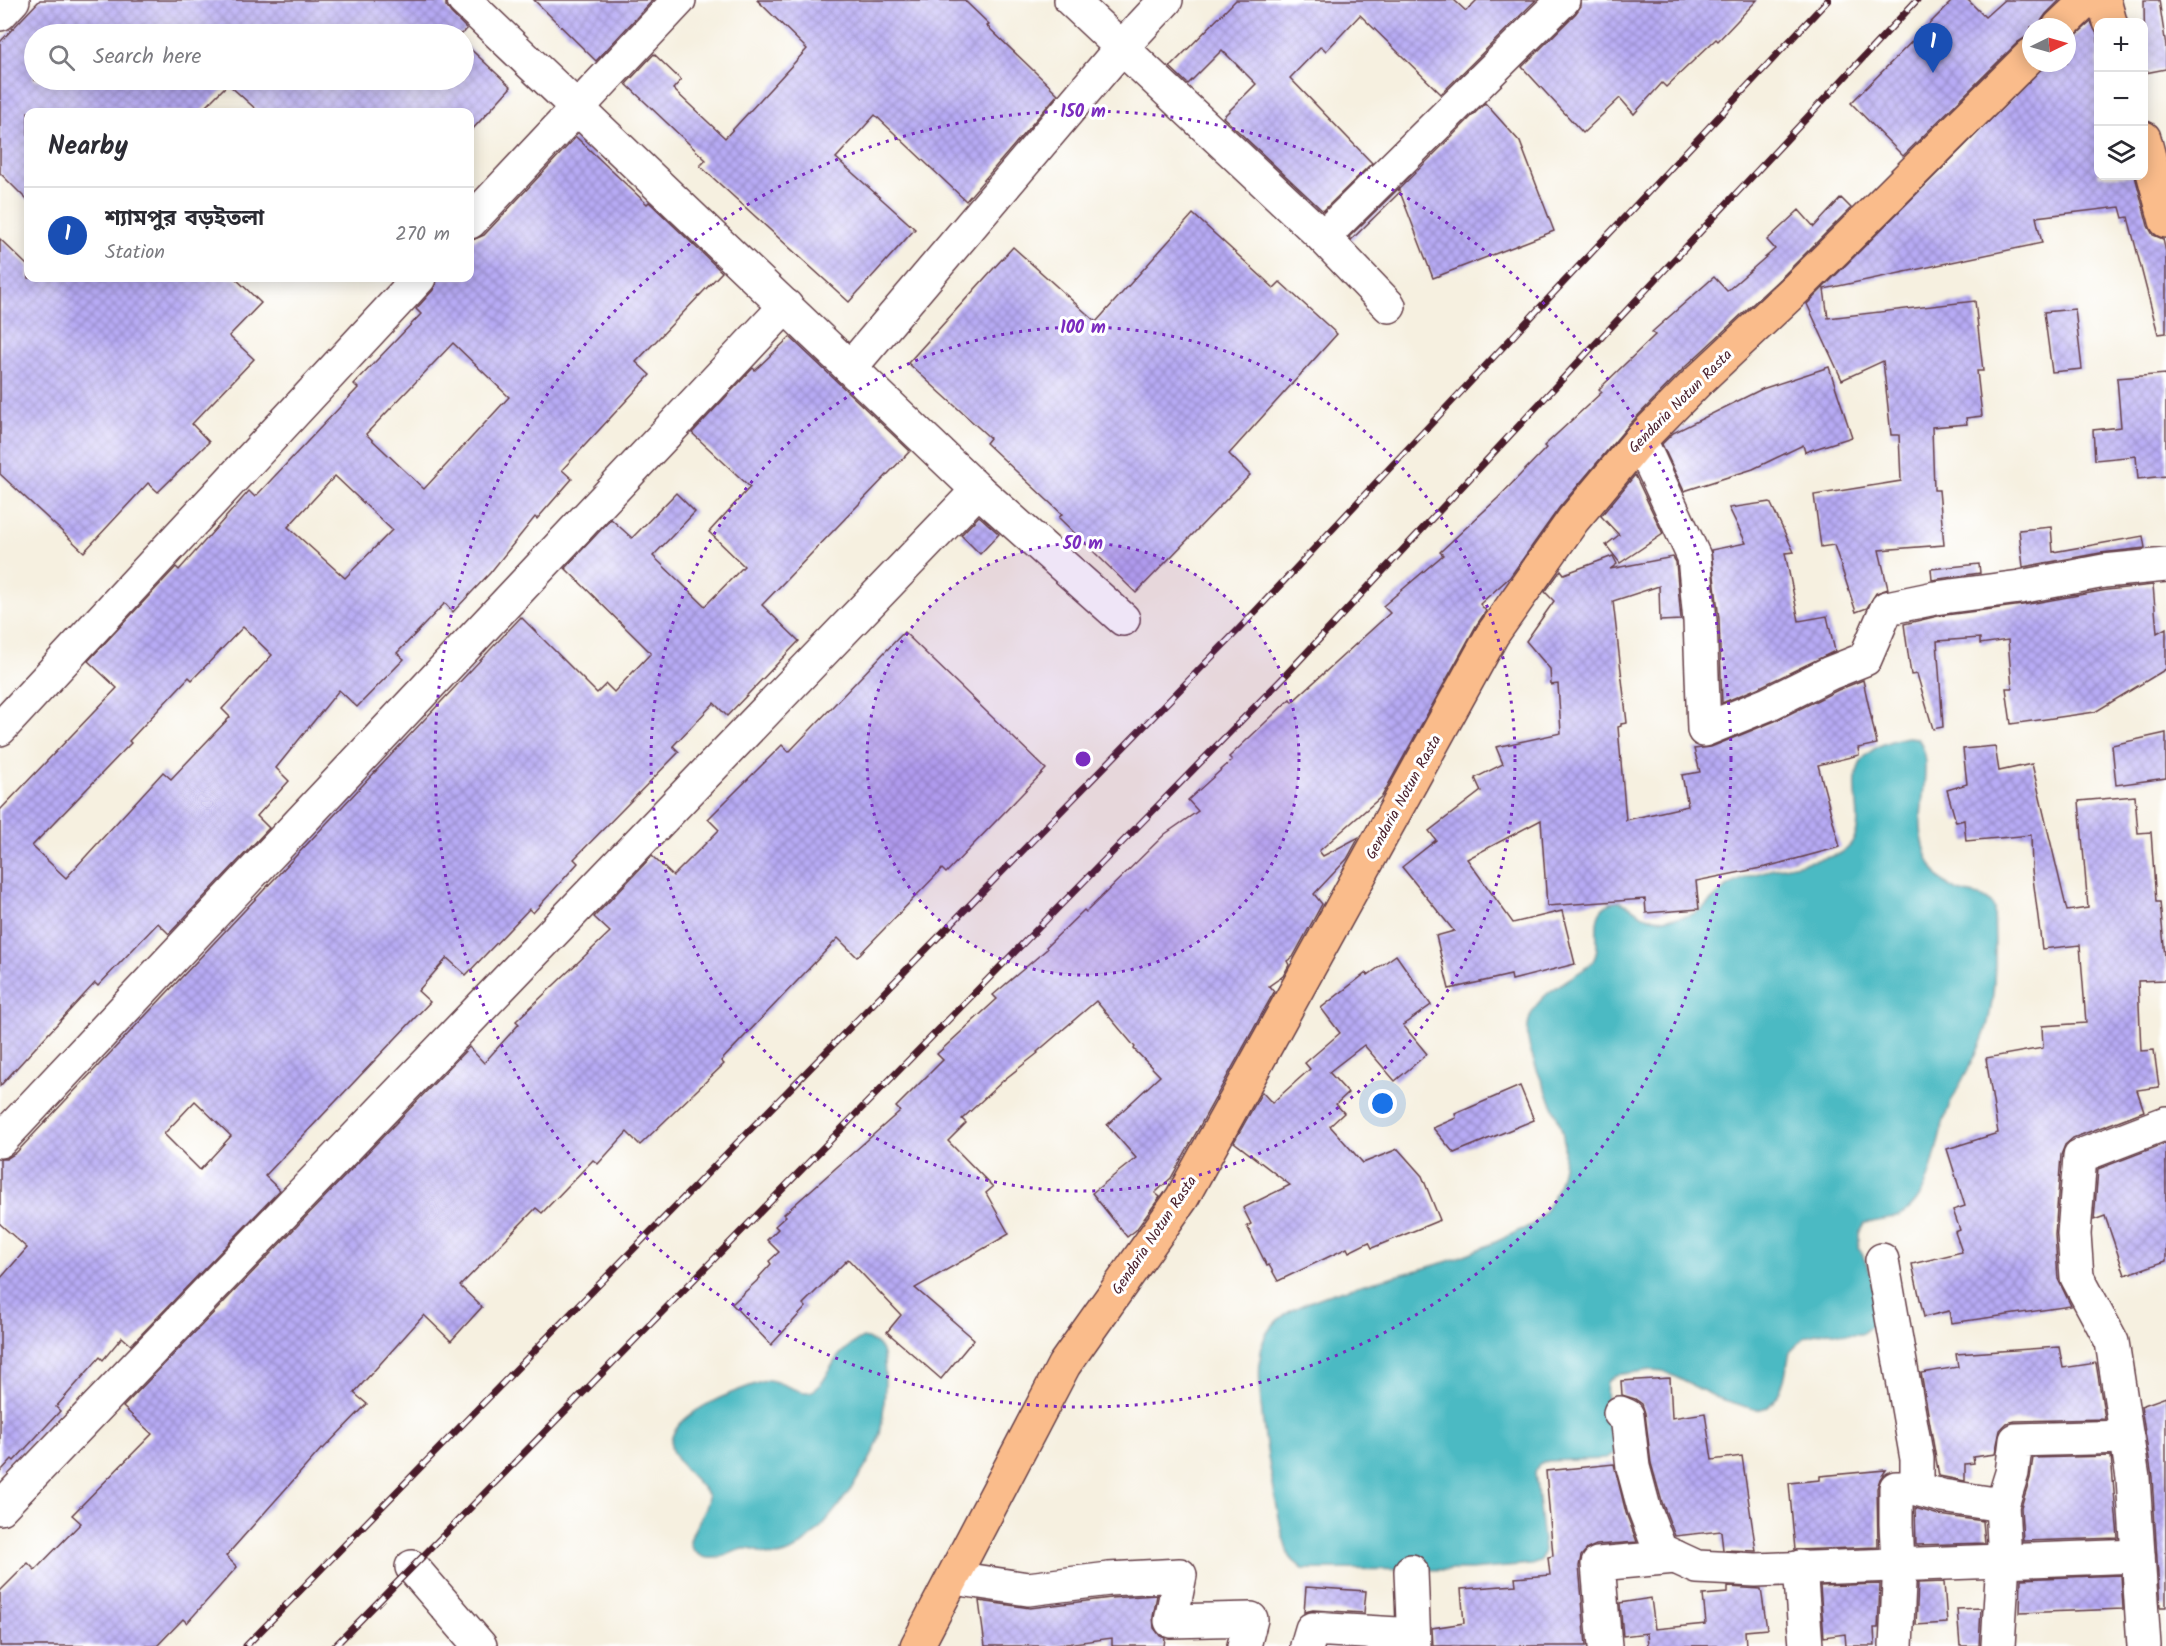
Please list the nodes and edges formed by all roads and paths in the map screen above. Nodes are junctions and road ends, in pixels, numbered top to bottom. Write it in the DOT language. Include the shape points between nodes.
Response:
graph roads {
  1 [pos="13,0"];
  2 [pos="464,0"];
  3 [pos="679,0"];
  4 [pos="1071,0"];
  5 [pos="1166,0"];
  6 [pos="1563,0"];
  7 [pos="2087,0"];
  8 [pos="2104,0"];
  9 [pos="0,14"];
  10 [pos="2068,18"];
  11 [pos="2109,18"];
  12 [pos="1121,48"];
  13 [pos="2022,64"];
  14 [pos="576,107"];
  15 [pos="2152,143"];
  16 [pos="474,218"];
  17 [pos="2166,221"];
  18 [pos="1323,237"];
  19 [pos="414,282"];
  20 [pos="786,306"];
  21 [pos="1389,306"];
  22 [pos="850,368"];
  23 [pos="1640,440"];
  24 [pos="978,490"];
  25 [pos="2166,564"];
  26 [pos="1123,619"];
  27 [pos="0,729"];
  28 [pos="2166,1123"];
  29 [pos="0,1141"];
  30 [pos="1882,1260"];
  31 [pos="1620,1413"];
  32 [pos="2127,1437"];
  33 [pos="1913,1488"];
  34 [pos="2002,1505"];
  35 [pos="0,1508"];
  36 [pos="2138,1556"];
  37 [pos="1675,1557"];
  38 [pos="2003,1560"];
  39 [pos="1898,1565"];
  40 [pos="411,1567"];
  41 [pos="1800,1567"];
  42 [pos="1411,1571"];
  43 [pos="953,1578"];
  44 [pos="480,1646"];
  45 [pos="917,1646"];
  46 [pos="1244,1646"];
  47 [pos="1307,1646"];
  48 [pos="1398,1646"];
  49 [pos="1413,1646"];
  50 [pos="1605,1646"];
  51 [pos="1806,1646"];
  52 [pos="1896,1646"];
  53 [pos="1998,1646"];
  54 [pos="2144,1646"];
  1 -- 9 [label="street"];
  2 -- 14 [label="street"];
  3 -- 14 [label="street"];
  4 -- 12 [label="street"];
  5 -- 12 [label="street"];
  6 -- 18 [label="street"];
  7 -- 10 [label="main road"];
  8 -- 11 [label="main road"];
  12 -- 18 [label="street"];
  12 -- 22 [label="street"];
  13 -- 23 [label="main road, Gendaria Notun Rasta"];
  14 -- 16 [label="street"];
  14 -- 20 [label="street"];
  15 -- 17 [label="main road"];
  18 -- 21 [label="street"];
  19 -- 27 [label="street"];
  20 -- 22 [label="street"];
  20 -- 29 [label="street"];
  22 -- 24 [label="street"];
  23 -- 25 [label="street" via="1694,557 1704,730 1865,659 1887,609 1935,598"];
  23 -- 43 [label="main road, Gendaria Notun Rasta" via="1573,520 1492,635 1182,1198 1064,1365"];
  24 -- 26 [label="street"];
  24 -- 35 [label="street"];
  28 -- 32 [label="street" via="2080,1156 2074,1234 2078,1277 2112,1342"];
  30 -- 33 [label="street" via="1917,1459 1917,1482"];
  31 -- 37 [label="street" via="1627,1416 1633,1467 1660,1550"];
  32 -- 34 [label="street" via="2016,1440 2012,1473"];
  32 -- 36 [label="street"];
  33 -- 34 [label="street"];
  33 -- 39 [label="street" via="1896,1488"];
  34 -- 38 [label="street"];
  36 -- 38 [label="street"];
  36 -- 54 [label="street"];
  37 -- 41 [label="street" via="1697,1567"];
  37 -- 50 [label="street" via="1598,1564"];
  38 -- 39 [label="street"];
  38 -- 53 [label="street"];
  39 -- 41 [label="street"];
  39 -- 52 [label="street"];
  40 -- 44 [label="street"];
  41 -- 51 [label="street"];
  42 -- 49 [label="street"];
  43 -- 45 [label="main road, Gendaria Notun Rasta"];
  43 -- 46 [label="street" via="1028,1589 1180,1575 1171,1621 1251,1619"];
  47 -- 48 [label="street" via="1312,1629 1398,1634"];
}
